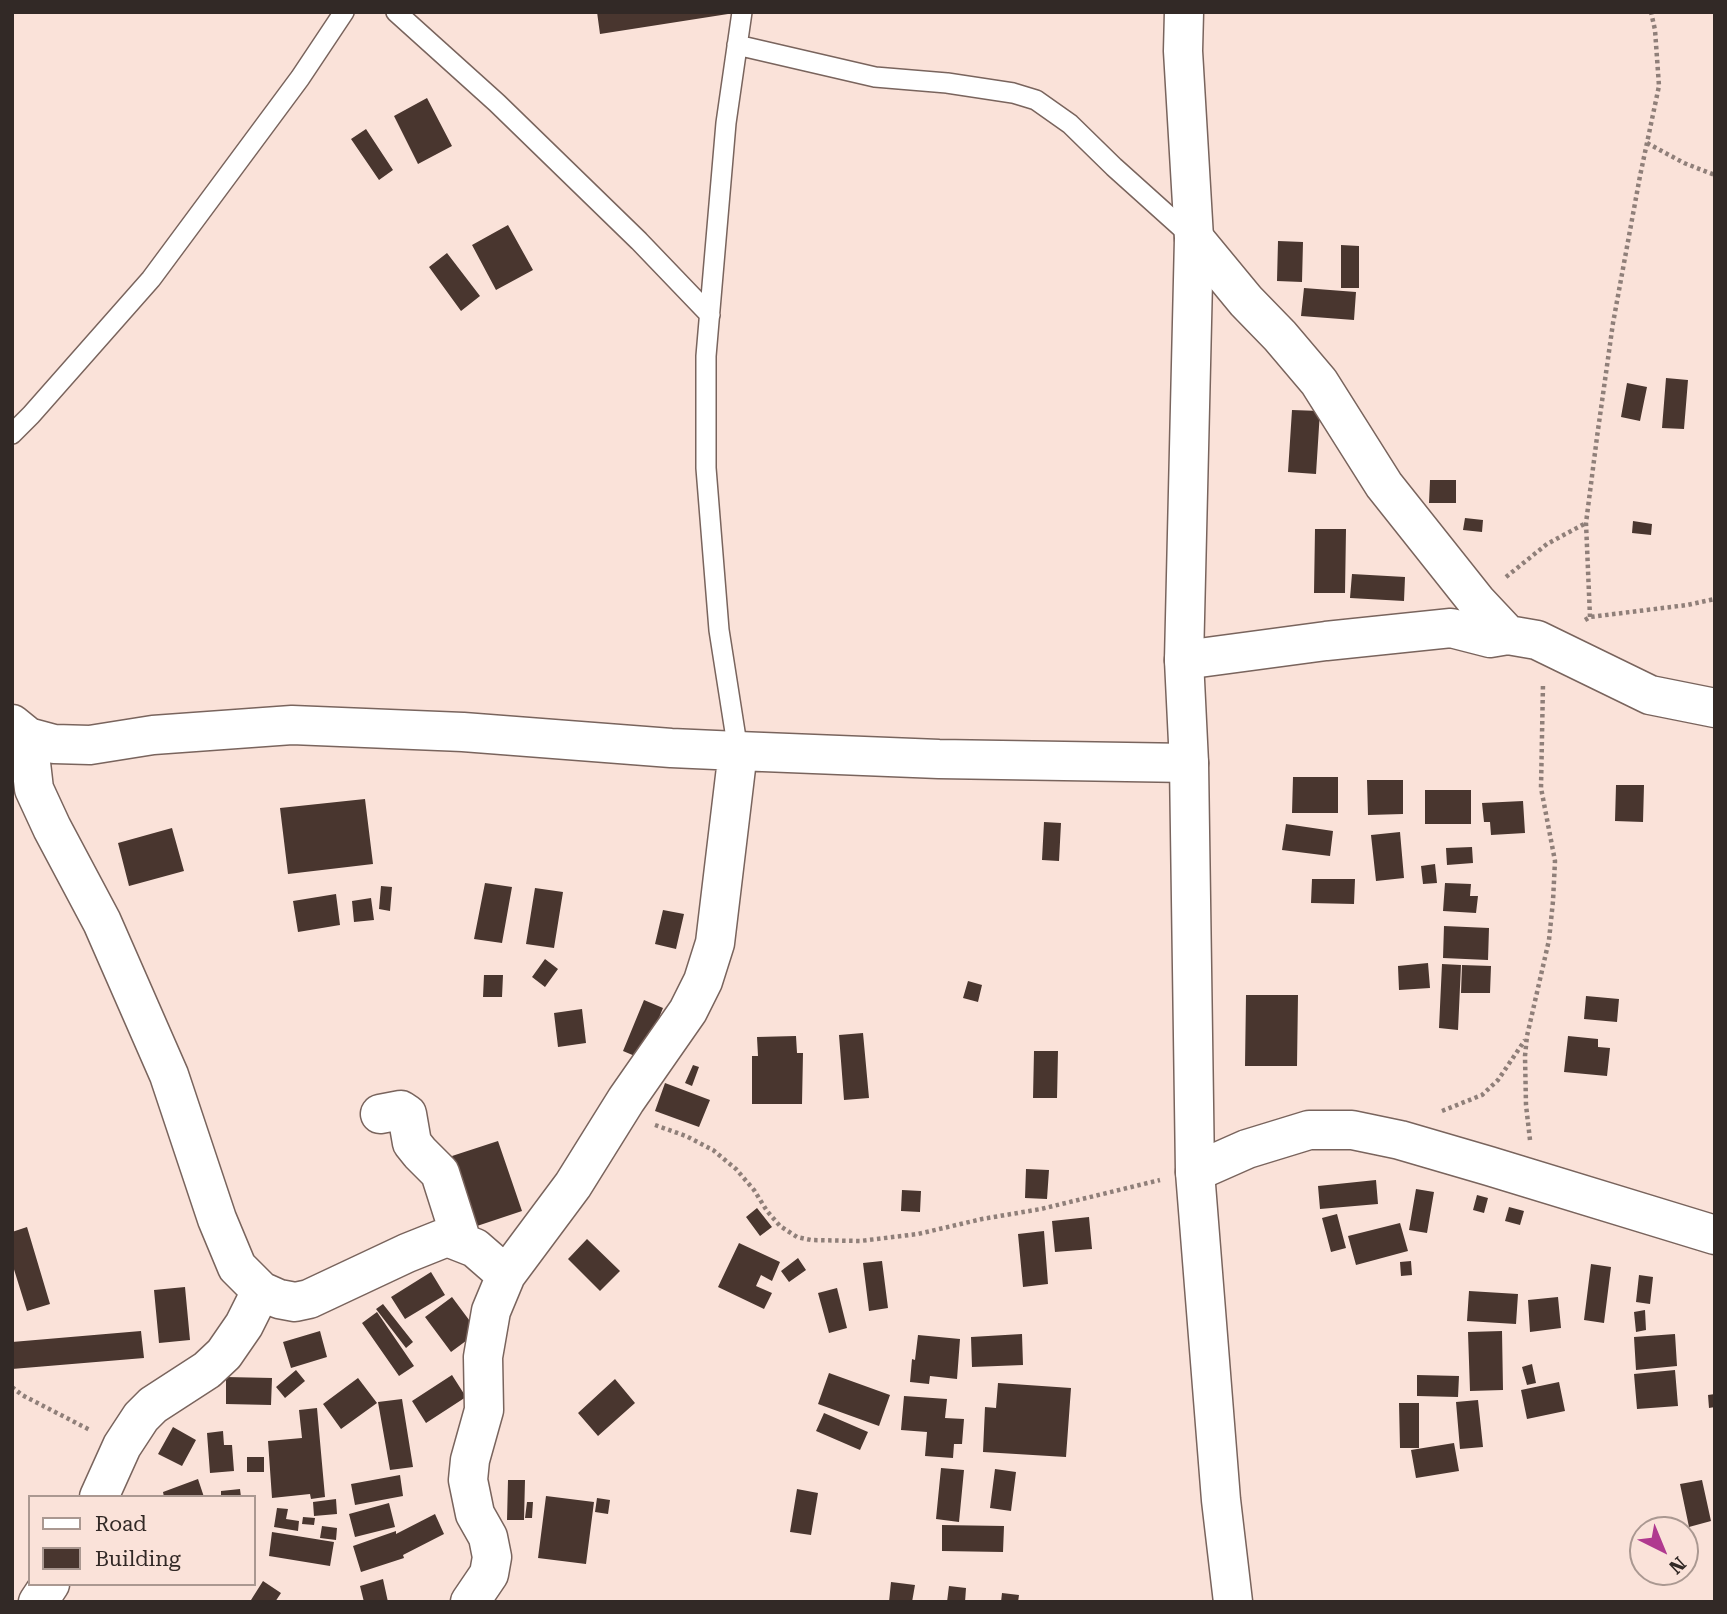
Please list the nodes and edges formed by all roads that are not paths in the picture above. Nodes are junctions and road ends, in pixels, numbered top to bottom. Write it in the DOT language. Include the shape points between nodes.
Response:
graph roads {
  1 [pos="344,12"];
  2 [pos="396,12"];
  3 [pos="742,12"];
  4 [pos="1184,12"];
  5 [pos="737,45"];
  6 [pos="1194,238"];
  7 [pos="710,315"];
  8 [pos="12,434"];
  9 [pos="1523,638"];
  10 [pos="1184,660"];
  11 [pos="1715,708"];
  12 [pos="20,731"];
  13 [pos="738,751"];
  14 [pos="1189,763"];
  15 [pos="380,1114"];
  16 [pos="1195,1172"];
  17 [pos="1715,1235"];
  18 [pos="462,1242"];
  19 [pos="506,1275"];
  20 [pos="261,1291"];
  21 [pos="100,1495"];
  22 [pos="49,1586"];
  23 [pos="38,1602"];
  24 [pos="470,1602"];
  25 [pos="1233,1602"];
  1 -- 8 [label="lane" via="151,279"];
  2 -- 7 [label="lane" via="497,103"];
  3 -- 5 [label="lane"];
  4 -- 6 [label="street"];
  5 -- 6 [label="lane" via="874,77 947,82 1036,100 1070,124"];
  5 -- 7 [label="lane"];
  6 -- 9 [label="street" via="1319,382 1384,485 1477,602"];
  6 -- 10 [label="street"];
  7 -- 13 [label="lane" via="706,468 719,630"];
  9 -- 10 [label="street" via="1490,638 1451,628"];
  9 -- 11 [label="street" via="1650,695"];
  10 -- 14 [label="street"];
  12 -- 13 [label="street" via="54,744 90,745 153,735 292,725"];
  12 -- 20 [label="street" via="34,789 102,922 169,1075 237,1267"];
  13 -- 14 [label="street" via="939,760"];
  13 -- 19 [label="street" via="715,943 703,981 573,1185"];
  14 -- 16 [label="street"];
  15 -- 18 [label="street" via="401,1110 407,1114 412,1143 440,1173"];
  16 -- 17 [label="street" via="1247,1149 1309,1130 1352,1130"];
  16 -- 25 [label="street"];
  18 -- 19 [label="street"];
  18 -- 20 [label="street" via="447,1237 309,1299 295,1302"];
  19 -- 24 [label="street" via="491,1311 483,1357 484,1410 468,1480 492,1557 489,1574"];
  20 -- 21 [label="street" via="224,1354 141,1417"];
  22 -- 23 [label="street"];
}
